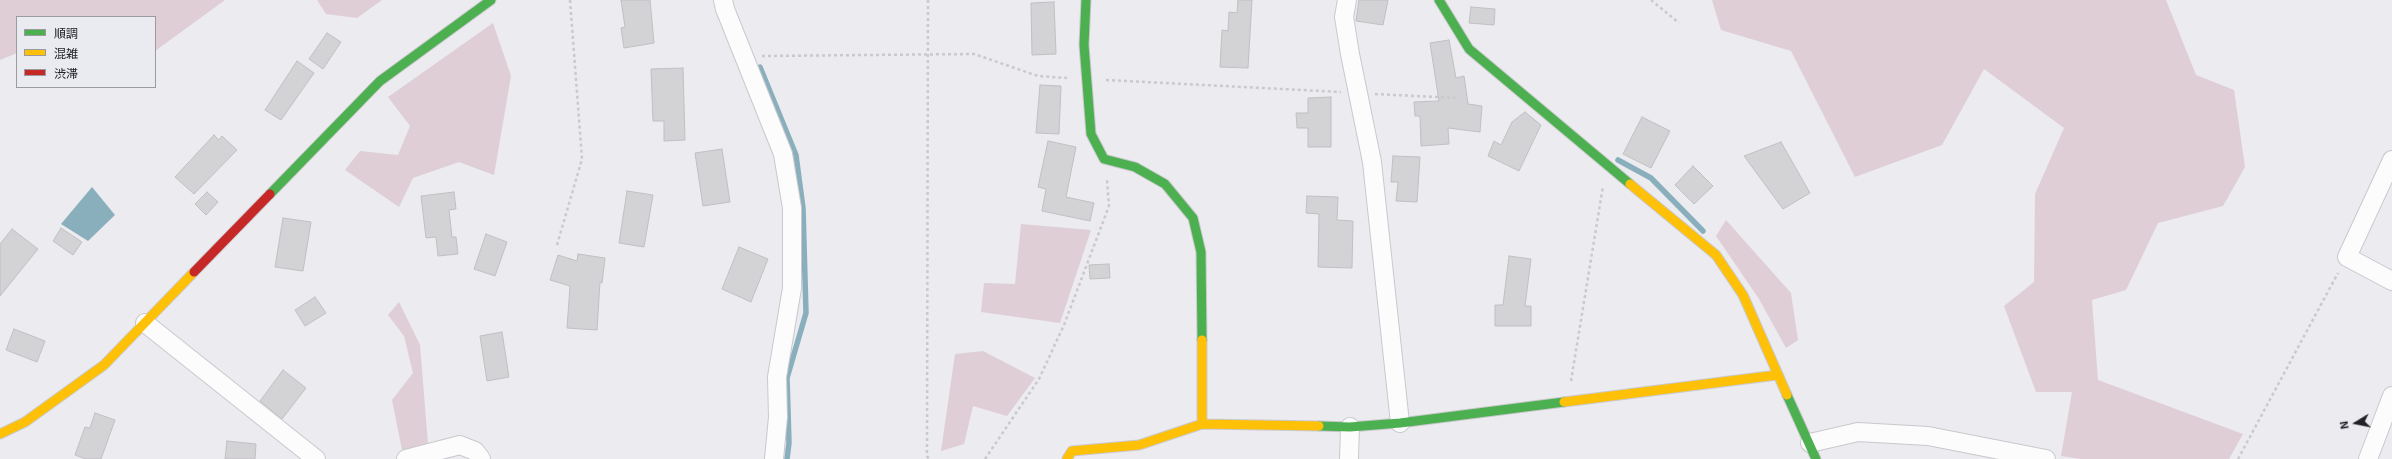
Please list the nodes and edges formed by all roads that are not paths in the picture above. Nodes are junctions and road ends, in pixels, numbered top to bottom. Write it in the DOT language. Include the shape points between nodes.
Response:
graph roads {
  1 [pos="491,0"];
  2 [pos="723,0"];
  3 [pos="1086,0"];
  4 [pos="1347,0"];
  5 [pos="1439,0"];
  6 [pos="2392,160"];
  7 [pos="2392,281"];
  8 [pos="145,324"];
  9 [pos="1777,375"];
  10 [pos="2392,396"];
  11 [pos="1400,423"];
  12 [pos="1202,424"];
  13 [pos="1350,427"];
  14 [pos="0,434"];
  15 [pos="1813,451"];
  16 [pos="316,459"];
  17 [pos="406,459"];
  18 [pos="481,459"];
  19 [pos="774,459"];
  20 [pos="1067,459"];
  21 [pos="1349,459"];
  22 [pos="2046,459"];
  23 [pos="2368,459"];
  1 -- 8 [label="street" via="380,81"];
  2 -- 19 [label="street" via="783,154 792,208 792,288 777,377 778,417"];
  3 -- 12 [label="street" via="1084,45 1091,134 1104,159 1135,167 1165,184 1192,218 1201,252"];
  4 -- 11 [label="street" via="1344,17 1372,162"];
  5 -- 9 [label="street" via="1469,49 1716,255 1743,295"];
  6 -- 7 [label="street" via="2347,257"];
  8 -- 14 [label="street" via="104,365 25,422"];
  8 -- 16 [label="street"];
  9 -- 11 [label="street"];
  9 -- 15 [label="street"];
  10 -- 23 [label="street"];
  11 -- 13 [label="street"];
  12 -- 13 [label="street"];
  12 -- 20 [label="street" via="1139,445 1072,451"];
  13 -- 21 [label="street"];
  15 -- 22 [label="street" via="1830,438 1858,432 1928,436"];
  17 -- 18 [label="street" via="460,445 475,451"];
}
